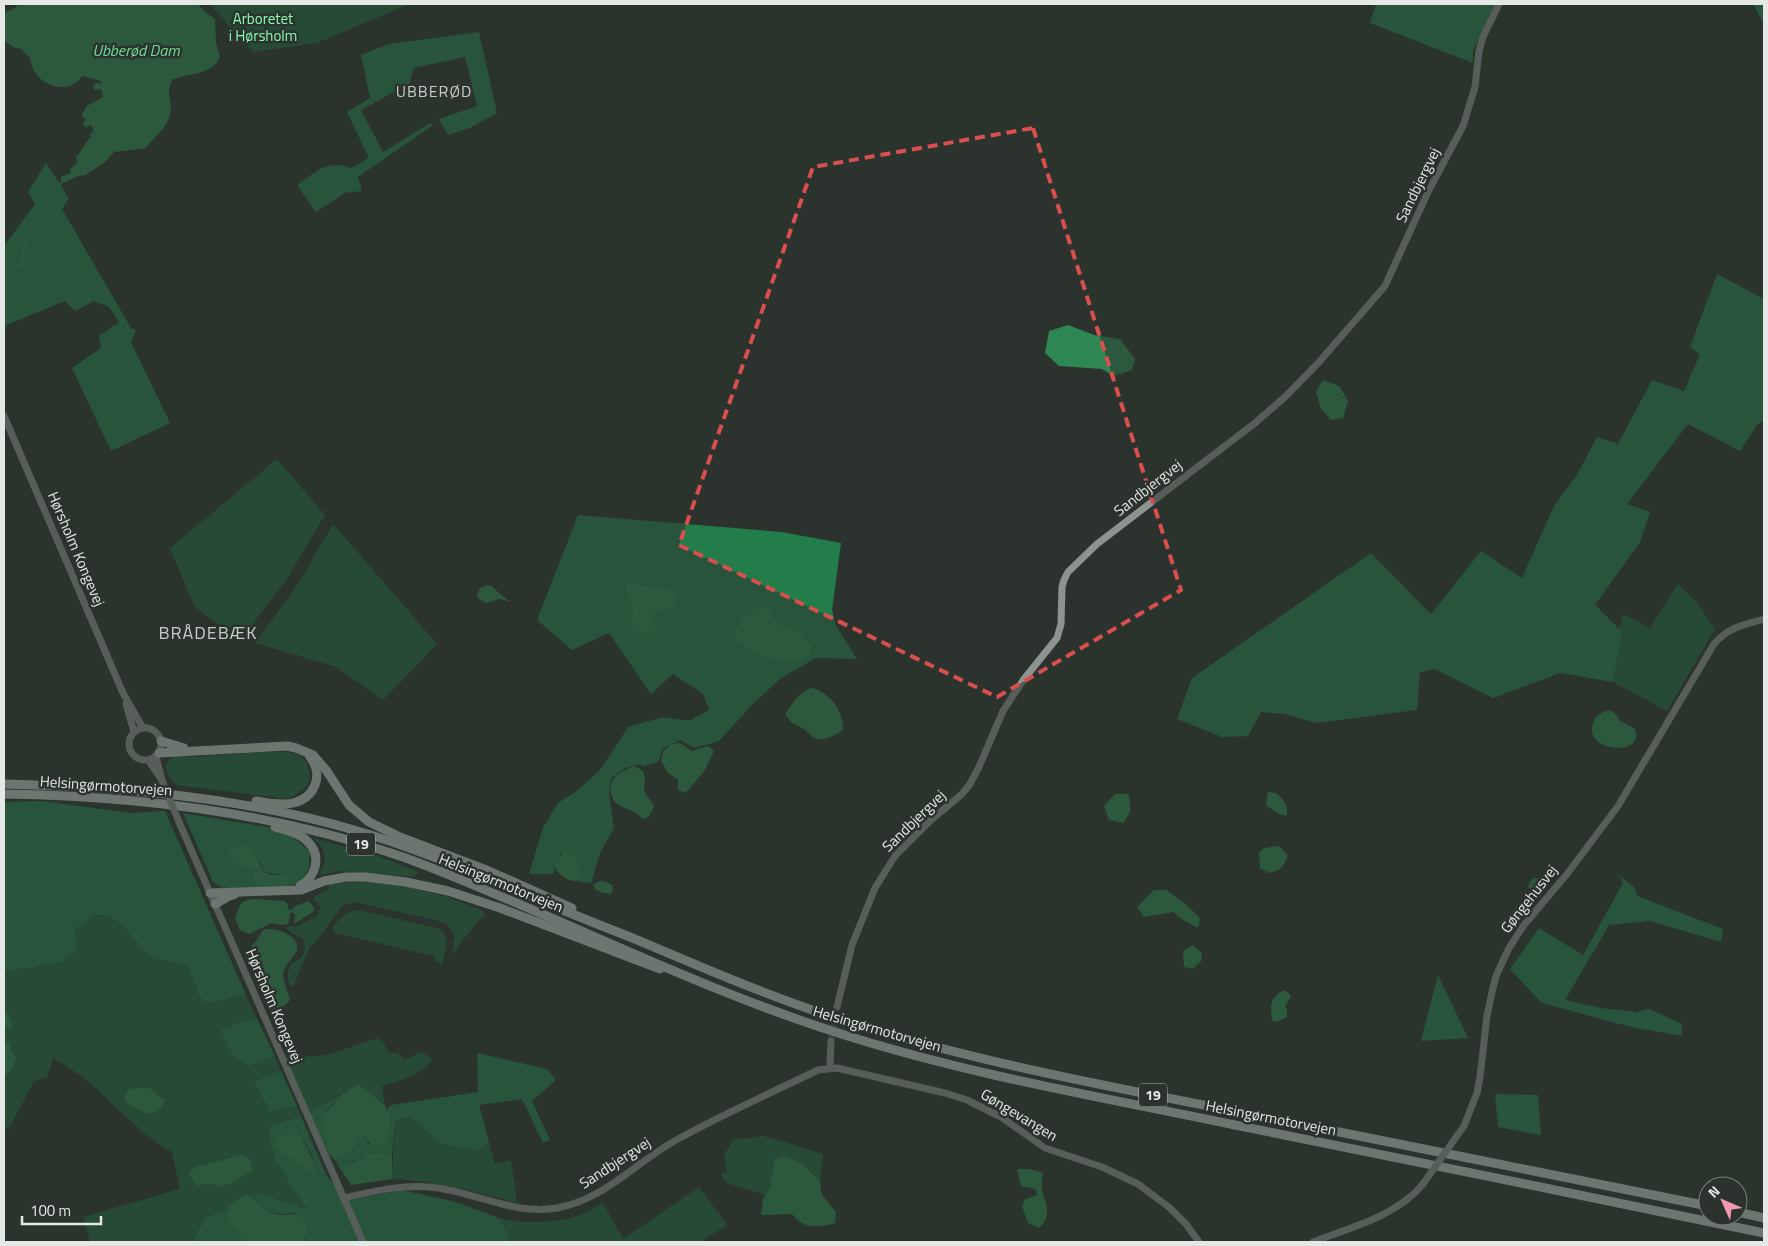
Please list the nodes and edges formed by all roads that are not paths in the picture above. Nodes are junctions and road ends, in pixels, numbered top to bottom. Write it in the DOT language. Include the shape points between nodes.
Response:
graph roads {
  1 [pos="1499,4"];
  2 [pos="4,416"];
  3 [pos="1764,619"];
  4 [pos="123,693"];
  5 [pos="143,728"];
  6 [pos="134,732"];
  7 [pos="161,741"];
  8 [pos="302,750"];
  9 [pos="194,751"];
  10 [pos="158,755"];
  11 [pos="148,760"];
  12 [pos="162,780"];
  13 [pos="4,784"];
  14 [pos="108,788"];
  15 [pos="4,794"];
  16 [pos="204,808"];
  17 [pos="286,892"];
  18 [pos="210,893"];
  19 [pos="241,893"];
  20 [pos="215,904"];
  21 [pos="614,930"];
  22 [pos="696,979"];
  23 [pos="837,1007"];
  24 [pos="831,1041"];
  25 [pos="830,1068"];
  26 [pos="344,1198"];
  27 [pos="1698,1204"];
  28 [pos="1748,1214"];
  29 [pos="1762,1217"];
  30 [pos="1764,1233"];
  31 [pos="363,1242"];
  32 [pos="1199,1242"];
  33 [pos="1314,1242"];
  1 -- 23 [label="street, Sandbjergvej" via="1478,51 1474,90 1463,126 1428,192 1385,286 1286,396 1097,544 1068,572 1062,587 1060,632 1003,711 970,784 895,856 877,883 852,945"];
  2 -- 4 [label="street, Hørsholm Kongevej"];
  3 -- 33 [label="street, Gøngehusvej, bridge" via="1730,630 1714,644 1618,806 1516,937 1501,965 1492,992 1477,1093 1464,1126 1424,1184 1388,1212"];
  4 -- 5 [label="street, Hørsholm Kongevej"];
  4 -- 6 [label="street, Hørsholm Kongevej"];
  5 -- 6 [label="street"];
  5 -- 7 [label="street" via="154,731"];
  6 -- 11 [label="street" via="129,741 130,750 135,757"];
  7 -- 9 [label="highway"];
  7 -- 10 [label="street"];
  8 -- 9 [label="highway" via="287,746"];
  8 -- 14 [label="highway" via="316,766 317,780 310,794 291,804 148,788"];
  8 -- 21 [label="highway" via="320,762 349,806 369,822 514,882 599,920"];
  9 -- 10 [label="highway"];
  10 -- 11 [label="street"];
  10 -- 12 [label="street, Hørsholm Kongevej"];
  11 -- 12 [label="street, Hørsholm Kongevej"];
  12 -- 18 [label="street, Hørsholm Kongevej, bridge"];
  13 -- 14 [label="highway, Helsingørmotorvejen / 19"];
  14 -- 21 [label="highway, Helsingørmotorvejen / 19" via="250,806 352,829 422,852"];
  15 -- 16 [label="highway, Helsingørmotorvejen / 19" via="110,798"];
  16 -- 17 [label="highway" via="288,830 308,841 316,856 314,873 302,886"];
  16 -- 22 [label="highway, Helsingørmotorvejen / 19" via="288,824 403,857"];
  17 -- 19 [label="highway"];
  17 -- 22 [label="highway" via="346,877 406,882 448,891 521,915 649,966"];
  18 -- 19 [label="highway"];
  18 -- 20 [label="street, Hørsholm Kongevej"];
  19 -- 20 [label="highway"];
  20 -- 26 [label="street, Hørsholm Kongevej"];
  21 -- 27 [label="highway, Helsingørmotorvejen / 19" via="800,1006 964,1054"];
  22 -- 30 [label="highway, Helsingørmotorvejen / 19" via="854,1038 994,1075"];
  24 -- 25 [label="street"];
  25 -- 26 [label="street, Sandbjergvej" via="818,1070 678,1139 595,1195 577,1203 546,1209 518,1208 420,1186"];
  25 -- 32 [label="street, Gøngevangen" via="945,1093 985,1108 1045,1148 1102,1167 1138,1184 1170,1208"];
  26 -- 31 [label="street, Hørsholm Kongevej"];
  28 -- 29 [label="highway"];
}
